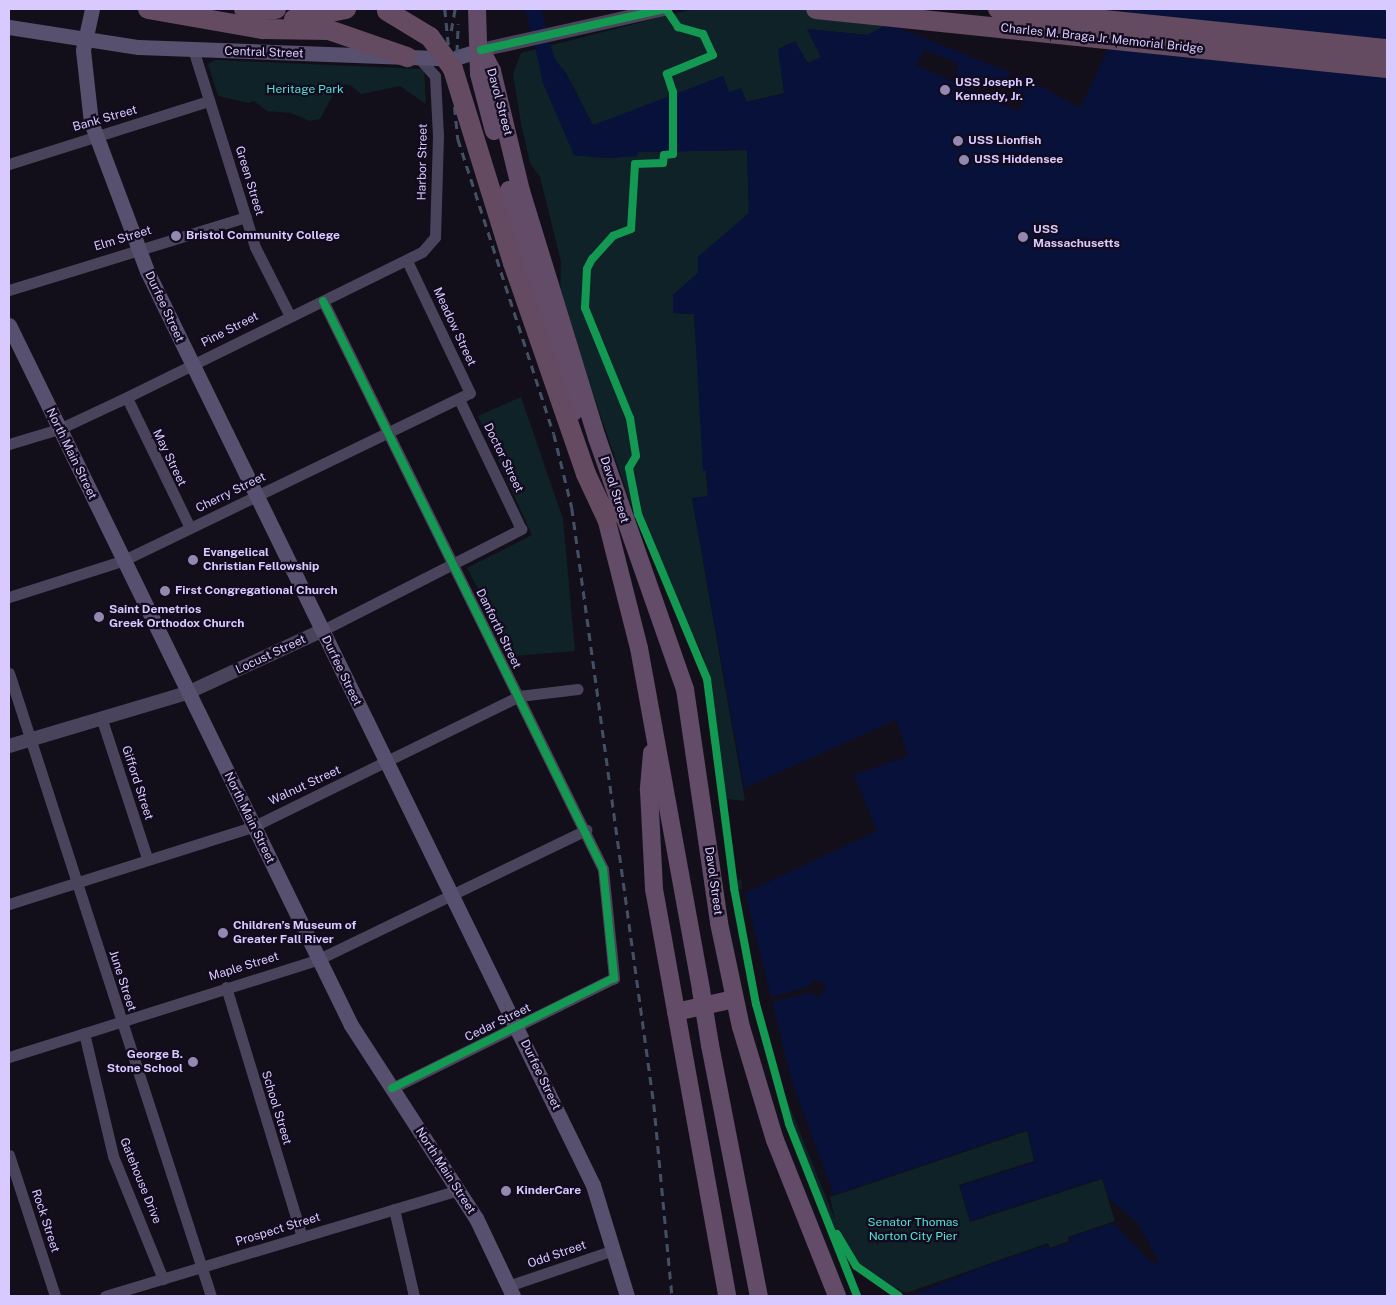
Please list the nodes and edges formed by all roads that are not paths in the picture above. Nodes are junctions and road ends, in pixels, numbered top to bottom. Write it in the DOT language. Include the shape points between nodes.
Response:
graph roads {
  1 [pos="92,9"];
  2 [pos="148,9"];
  3 [pos="244,9"];
  4 [pos="276,9"];
  5 [pos="346,9"];
  6 [pos="477,9"];
  7 [pos="665,9"];
  8 [pos="816,9"];
  9 [pos="998,9"];
  10 [pos="381,10"];
  11 [pos="218,22"];
  12 [pos="9,27"];
  13 [pos="85,38"];
  14 [pos="193,49"];
  15 [pos="481,50"];
  16 [pos="1387,50"];
  17 [pos="412,57"];
  18 [pos="458,57"];
  19 [pos="443,58"];
  20 [pos="1387,68"];
  21 [pos="209,101"];
  22 [pos="95,137"];
  23 [pos="9,164"];
  24 [pos="246,218"];
  25 [pos="138,249"];
  26 [pos="407,260"];
  27 [pos="9,290"];
  28 [pos="323,301"];
  29 [pos="290,316"];
  30 [pos="9,325"];
  31 [pos="190,366"];
  32 [pos="126,398"];
  33 [pos="458,399"];
  34 [pos="59,429"];
  35 [pos="390,432"];
  36 [pos="9,444"];
  37 [pos="255,497"];
  38 [pos="607,519"];
  39 [pos="190,528"];
  40 [pos="520,530"];
  41 [pos="122,561"];
  42 [pos="454,564"];
  43 [pos="9,598"];
  44 [pos="321,630"];
  45 [pos="9,673"];
  46 [pos="578,689"];
  47 [pos="187,693"];
  48 [pos="519,696"];
  49 [pos="101,717"];
  50 [pos="654,730"];
  51 [pos="31,740"];
  52 [pos="9,746"];
  53 [pos="386,763"];
  54 [pos="252,827"];
  55 [pos="586,830"];
  56 [pos="147,858"];
  57 [pos="76,881"];
  58 [pos="452,897"];
  59 [pos="9,904"];
  60 [pos="319,959"];
  61 [pos="614,978"];
  62 [pos="226,987"];
  63 [pos="734,999"];
  64 [pos="676,1012"];
  65 [pos="120,1021"];
  66 [pos="516,1026"];
  67 [pos="84,1033"];
  68 [pos="9,1057"];
  69 [pos="392,1088"];
  70 [pos="9,1155"];
  71 [pos="458,1190"];
  72 [pos="394,1209"];
  73 [pos="302,1237"];
  74 [pos="614,1250"];
  75 [pos="202,1267"];
  76 [pos="163,1279"];
  77 [pos="510,1291"];
  78 [pos="55,1296"];
  79 [pos="105,1296"];
  80 [pos="210,1296"];
  81 [pos="414,1296"];
  82 [pos="626,1296"];
  83 [pos="727,1296"];
  84 [pos="759,1296"];
  85 [pos="837,1296"];
  1 -- 13 [label="main road, Durfee Street"];
  2 -- 11 [label="highway"];
  3 -- 4 [label="highway"];
  5 -- 11 [label="highway" via="292,20"];
  6 -- 15 [label="highway"];
  7 -- 15 [label="street"];
  8 -- 20 [label="highway, Charles M. Braga Jr. Memorial Bridge"];
  9 -- 16 [label="highway, Charles M. Braga Jr. Memorial Bridge, bridge"];
  10 -- 38 [label="highway, bridge" via="430,37 453,69 513,263 586,474"];
  11 -- 17 [label="highway" via="263,29 329,30"];
  12 -- 13 [label="main road, Central Street"];
  13 -- 14 [label="main road, Central Street"];
  13 -- 22 [label="main road, Durfee Street" via="86,85"];
  14 -- 17 [label="main road, Central Street"];
  14 -- 21 [label="street, Green Street"];
  15 -- 18 [label="main road"];
  15 -- 38 [label="highway, Davol Street" via="479,74 510,193"];
  15 -- 63 [label="highway, Davol Street" via="492,71 521,191 597,438 689,705"];
  17 -- 19 [label="main road, Central Street"];
  17 -- 26 [label="street, Harbor Street" via="432,69 437,91 435,237 422,252"];
  21 -- 22 [label="street, Bank Street"];
  21 -- 24 [label="street, Green Street"];
  22 -- 23 [label="street, Bank Street"];
  22 -- 25 [label="main road, Durfee Street"];
  24 -- 25 [label="street, Elm Street"];
  24 -- 29 [label="street, Green Street" via="261,264"];
  25 -- 27 [label="street, Elm Street"];
  25 -- 31 [label="main road, Durfee Street"];
  26 -- 28 [label="street, Pine Street"];
  26 -- 33 [label="street, Meadow Street" via="470,393"];
  28 -- 29 [label="street, Pine Street"];
  28 -- 35 [label="street, Danforth Street"];
  29 -- 31 [label="street, Pine Street"];
  30 -- 34 [label="main road, North Main Street"];
  31 -- 32 [label="street, Pine Street"];
  31 -- 37 [label="main road, Durfee Street"];
  32 -- 34 [label="street, Pine Street"];
  32 -- 39 [label="street, May Street"];
  33 -- 35 [label="street, Cherry Street"];
  33 -- 40 [label="street, Doctor Street"];
  34 -- 36 [label="street, Pine Street"];
  34 -- 41 [label="main road, North Main Street"];
  35 -- 37 [label="street, Cherry Street"];
  35 -- 42 [label="street, Danforth Street"];
  37 -- 39 [label="street, Cherry Street"];
  37 -- 44 [label="main road, Durfee Street"];
  38 -- 50 [label="highway, Davol Street"];
  39 -- 41 [label="street, Cherry Street"];
  40 -- 42 [label="street, Locust Street"];
  41 -- 43 [label="street, Cherry Street"];
  41 -- 47 [label="main road, North Main Street"];
  42 -- 44 [label="street, Locust Street"];
  42 -- 48 [label="street, Danforth Street"];
  44 -- 47 [label="street, Locust Street"];
  44 -- 53 [label="main road, Durfee Street"];
  45 -- 51 [label="street, June Street"];
  46 -- 48 [label="street, Walnut Street"];
  47 -- 49 [label="street, Locust Street"];
  47 -- 54 [label="main road, North Main Street"];
  48 -- 53 [label="street, Walnut Street"];
  48 -- 55 [label="street, Danforth Street"];
  49 -- 51 [label="street, Locust Street"];
  49 -- 56 [label="street, Gifford Street"];
  50 -- 64 [label="highway" via="649,790 652,862"];
  50 -- 84 [label="highway, Davol Street, bridge"];
  51 -- 52 [label="street, Locust Street"];
  51 -- 57 [label="street, June Street"];
  53 -- 54 [label="street, Walnut Street"];
  53 -- 58 [label="main road, Durfee Street"];
  54 -- 56 [label="street, Walnut Street"];
  54 -- 60 [label="main road, North Main Street"];
  55 -- 58 [label="street, Maple Street"];
  55 -- 61 [label="street, Danforth Street" via="603,869"];
  56 -- 57 [label="street, Walnut Street"];
  57 -- 59 [label="street, Walnut Street"];
  57 -- 65 [label="street, June Street"];
  58 -- 60 [label="street, Maple Street"];
  58 -- 66 [label="main road, Durfee Street"];
  60 -- 62 [label="street, Maple Street"];
  60 -- 69 [label="main road, North Main Street" via="351,1025"];
  61 -- 66 [label="street, Cedar Street"];
  62 -- 65 [label="street, Maple Street"];
  62 -- 73 [label="street, School Street"];
  63 -- 64 [label="highway"];
  63 -- 85 [label="highway, Davol Street" via="775,1140"];
  64 -- 83 [label="highway"];
  65 -- 67 [label="street, Maple Street"];
  65 -- 75 [label="street, June Street"];
  66 -- 69 [label="street, Cedar Street"];
  66 -- 74 [label="main road, Durfee Street" via="593,1184"];
  67 -- 68 [label="street, Maple Street"];
  67 -- 76 [label="street, Gatehouse Drive" via="113,1156"];
  69 -- 71 [label="main road, North Main Street"];
  70 -- 78 [label="street, Rock Street"];
  71 -- 72 [label="street, Prospect Street"];
  71 -- 77 [label="main road, North Main Street"];
  72 -- 73 [label="street, Prospect Street"];
  72 -- 81 [label="street"];
  73 -- 75 [label="street, Prospect Street"];
  74 -- 77 [label="street, Odd Street"];
  74 -- 82 [label="main road, Durfee Street"];
  75 -- 76 [label="street, Prospect Street"];
  75 -- 80 [label="street, June Street"];
  76 -- 79 [label="street, Prospect Street"];
}
